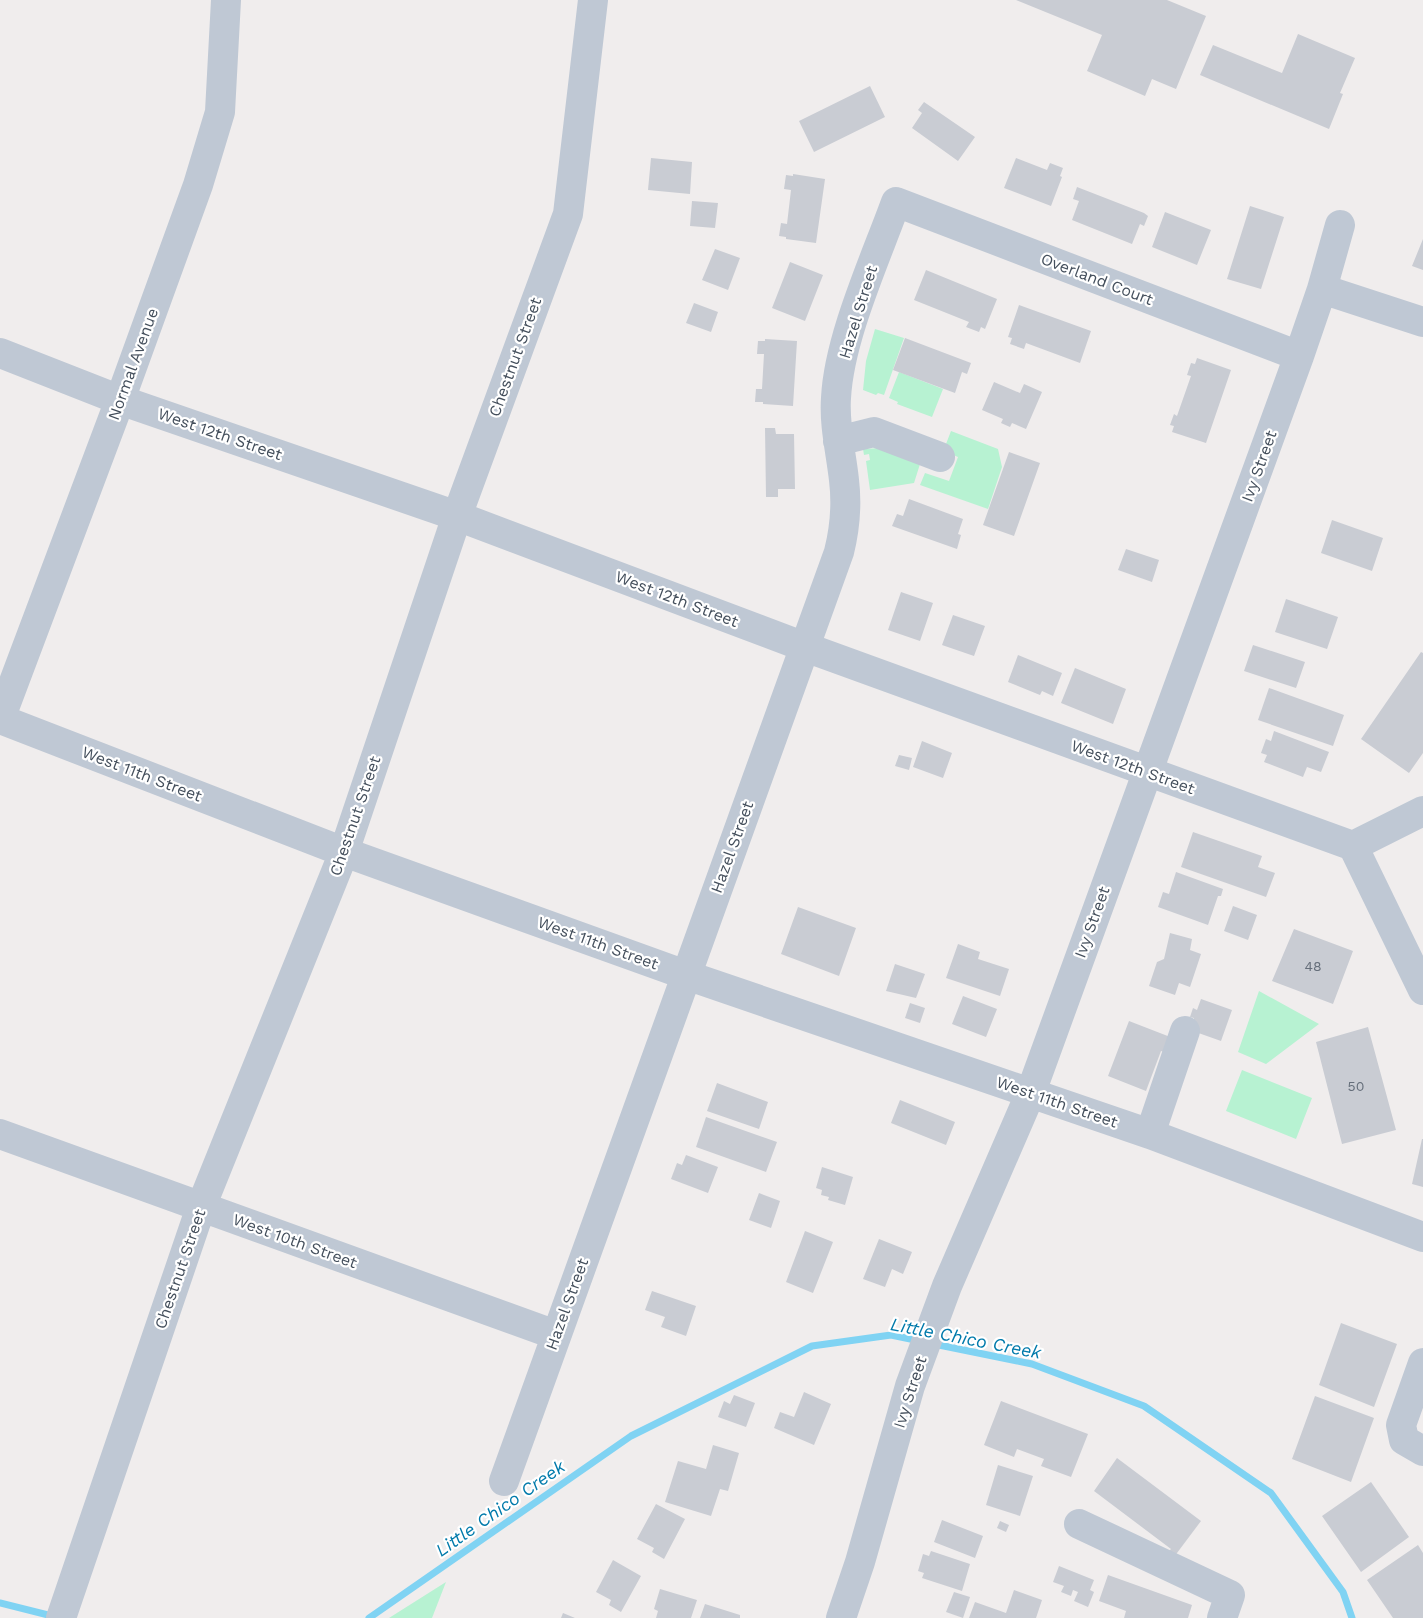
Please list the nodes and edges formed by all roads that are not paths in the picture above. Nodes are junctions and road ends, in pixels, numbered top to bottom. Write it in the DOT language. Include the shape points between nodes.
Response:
graph roads {
  1 [pos="225,0"];
  2 [pos="593,0"];
  3 [pos="896,202"];
  4 [pos="1340,225"];
  5 [pos="1322,289"];
  6 [pos="1423,322"];
  7 [pos="0,353"];
  8 [pos="1299,356"];
  9 [pos="120,400"];
  10 [pos="838,441"];
  11 [pos="940,457"];
  12 [pos="456,516"];
  13 [pos="805,647"];
  14 [pos="0,719"];
  15 [pos="1147,772"];
  16 [pos="1423,811"];
  17 [pos="1353,846"];
  18 [pos="344,852"];
  19 [pos="686,975"];
  20 [pos="1423,990"];
  21 [pos="1185,1031"];
  22 [pos="1031,1092"];
  23 [pos="0,1134"];
  24 [pos="1150,1134"];
  25 [pos="201,1207"];
  26 [pos="1423,1237"];
  27 [pos="556,1335"];
  28 [pos="1423,1363"];
  29 [pos="1423,1451"];
  30 [pos="504,1481"];
  31 [pos="1079,1524"];
  32 [pos="1226,1607"];
  33 [pos="61,1618"];
  34 [pos="841,1618"];
  1 -- 9 [label="street, Normal Avenue" via="220,112 198,185"];
  2 -- 12 [label="street, Chestnut Street" via="568,214"];
  3 -- 8 [label="street, Overland Court"];
  3 -- 10 [label="street, Hazel Street" via="845,346 836,397"];
  4 -- 5 [label="street, Ivy Street"];
  5 -- 6 [label="street"];
  5 -- 8 [label="street, Ivy Street"];
  7 -- 9 [label="street, West 12th Street"];
  8 -- 15 [label="street, Ivy Street"];
  9 -- 12 [label="street, West 12th Street"];
  9 -- 14 [label="street, Normal Avenue"];
  10 -- 11 [label="street" via="874,432"];
  10 -- 13 [label="street, Hazel Street" via="845,481 846,522"];
  12 -- 13 [label="street, West 12th Street"];
  12 -- 18 [label="street, Chestnut Street"];
  13 -- 15 [label="street, West 12th Street"];
  13 -- 19 [label="street, Hazel Street"];
  14 -- 18 [label="street, West 11th Street"];
  15 -- 17 [label="street, West 12th Street"];
  15 -- 22 [label="street, Ivy Street"];
  16 -- 17 [label="street"];
  17 -- 20 [label="street"];
  18 -- 19 [label="street, West 11th Street"];
  18 -- 25 [label="street, Chestnut Street"];
  19 -- 22 [label="street, West 11th Street"];
  19 -- 27 [label="street, Hazel Street"];
  21 -- 24 [label="street"];
  22 -- 24 [label="street, West 11th Street"];
  22 -- 34 [label="street, Ivy Street" via="945,1291 910,1386"];
  23 -- 25 [label="street, West 10th Street"];
  24 -- 26 [label="street, West 11th Street"];
  25 -- 27 [label="street, West 10th Street"];
  25 -- 33 [label="street, Chestnut Street"];
  27 -- 30 [label="street, Hazel Street"];
  28 -- 29 [label="street" via="1401,1425 1404,1440"];
  31 -- 32 [label="street"];
}
